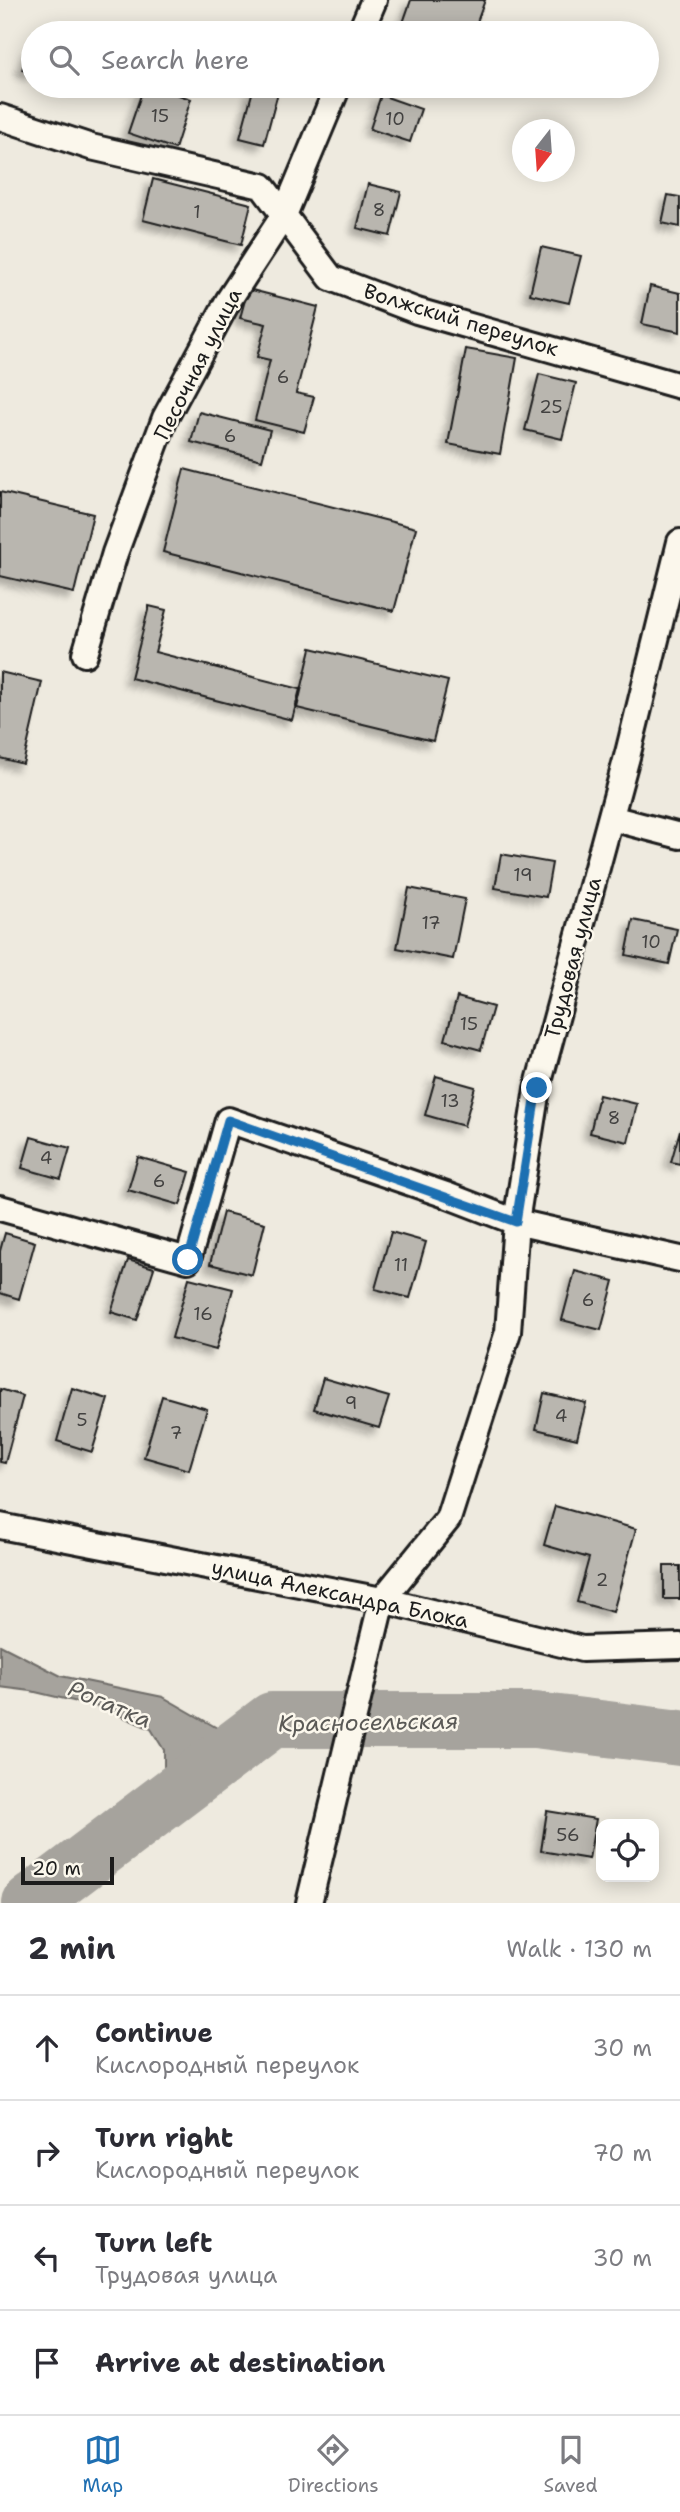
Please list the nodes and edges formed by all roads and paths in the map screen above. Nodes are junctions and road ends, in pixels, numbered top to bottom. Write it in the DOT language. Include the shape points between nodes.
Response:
graph roads {
  1 [pos="374,0"];
  2 [pos="365,21"];
  3 [pos="333,98"];
  4 [pos="0,117"];
  5 [pos="284,215"];
  6 [pos="680,386"];
  7 [pos="680,542"];
  8 [pos="85,654"];
  9 [pos="611,818"];
  10 [pos="680,836"];
  11 [pos="0,1208"];
  12 [pos="516,1222"];
  13 [pos="680,1259"];
  14 [pos="0,1526"];
  15 [pos="382,1600"];
  16 [pos="680,1646"];
  17 [pos="309,1903"];
  1 -- 2 [label="street"];
  3 -- 5 [label="street, Песочная улица"];
  4 -- 5 [label="street, Волжский переулок" via="91,147 262,186"];
  5 -- 6 [label="street, Волжский переулок" via="331,278 417,311"];
  5 -- 8 [label="street, Песочная улица" via="228,301 165,418"];
  7 -- 9 [label="street, Трудовая улица"];
  9 -- 10 [label="street"];
  9 -- 12 [label="street, Трудовая улица" via="537,1088"];
  11 -- 12 [label="street" via="188,1260 228,1120"];
  12 -- 13 [label="street"];
  12 -- 15 [label="street, Трудовая улица" via="508,1332 448,1519"];
  14 -- 15 [label="street, улица Александра Блока"];
  15 -- 16 [label="street, улица Александра Блока" via="582,1649"];
  15 -- 17 [label="street"];
}
